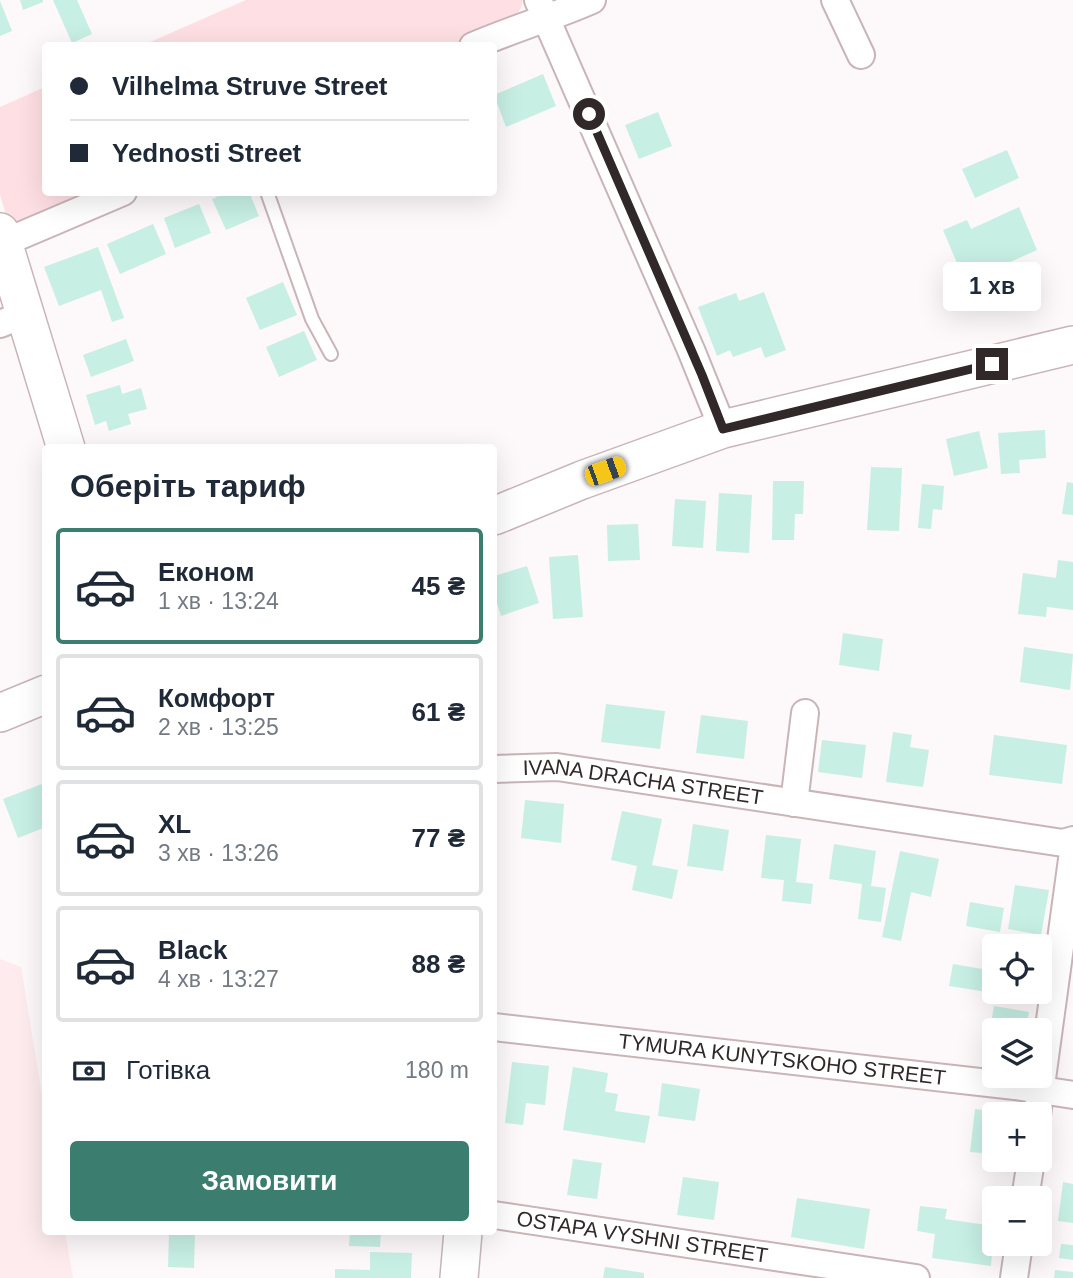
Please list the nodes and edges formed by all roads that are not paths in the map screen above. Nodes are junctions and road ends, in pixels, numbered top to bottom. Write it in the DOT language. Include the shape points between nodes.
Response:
graph roads {
  1 [pos="592,0"];
  2 [pos="835,0"];
  3 [pos="542,10"];
  4 [pos="482,42"];
  5 [pos="861,55"];
  6 [pos="112,196"];
  7 [pos="268,196"];
  8 [pos="1,236"];
  9 [pos="13,319"];
  10 [pos="1073,345"];
  11 [pos="331,354"];
  12 [pos="723,429"];
  13 [pos="64,444"];
  14 [pos="497,515"];
  15 [pos="42,696"];
  16 [pos="0,713"];
  17 [pos="806,713"];
  18 [pos="497,769"];
  19 [pos="794,803"];
  20 [pos="1073,840"];
  21 [pos="1073,852"];
  22 [pos="497,1027"];
  23 [pos="1073,1095"];
  24 [pos="1039,1102"];
  25 [pos="497,1215"];
  26 [pos="463,1235"];
  27 [pos="1017,1256"];
  28 [pos="460,1278"];
  29 [pos="916,1278"];
  30 [pos="1014,1278"];
  1 -- 3 [label="street"];
  2 -- 5 [label="street"];
  3 -- 4 [label="street"];
  3 -- 12 [label="street"];
  6 -- 8 [label="street"];
  7 -- 11 [label="lane" via="308,309"];
  8 -- 9 [label="main road"];
  9 -- 13 [label="main road"];
  10 -- 12 [label="main road"];
  12 -- 14 [label="main road"];
  15 -- 16 [label="main road"];
  17 -- 19 [label="street, IVANA DRACHA STREET"];
  18 -- 19 [label="street, IVANA DRACHA STREET" via="557,767"];
  19 -- 20 [label="street, IVANA DRACHA STREET" via="1063,843"];
  21 -- 24 [label="street"];
  22 -- 24 [label="street, TYMURA KUNYTSKOHO STREET"];
  23 -- 24 [label="street, TYMURA KUNYTSKOHO STREET"];
  25 -- 29 [label="street, OSTAPA VYSHNI STREET"];
  26 -- 28 [label="main road"];
  27 -- 30 [label="street"];
}
